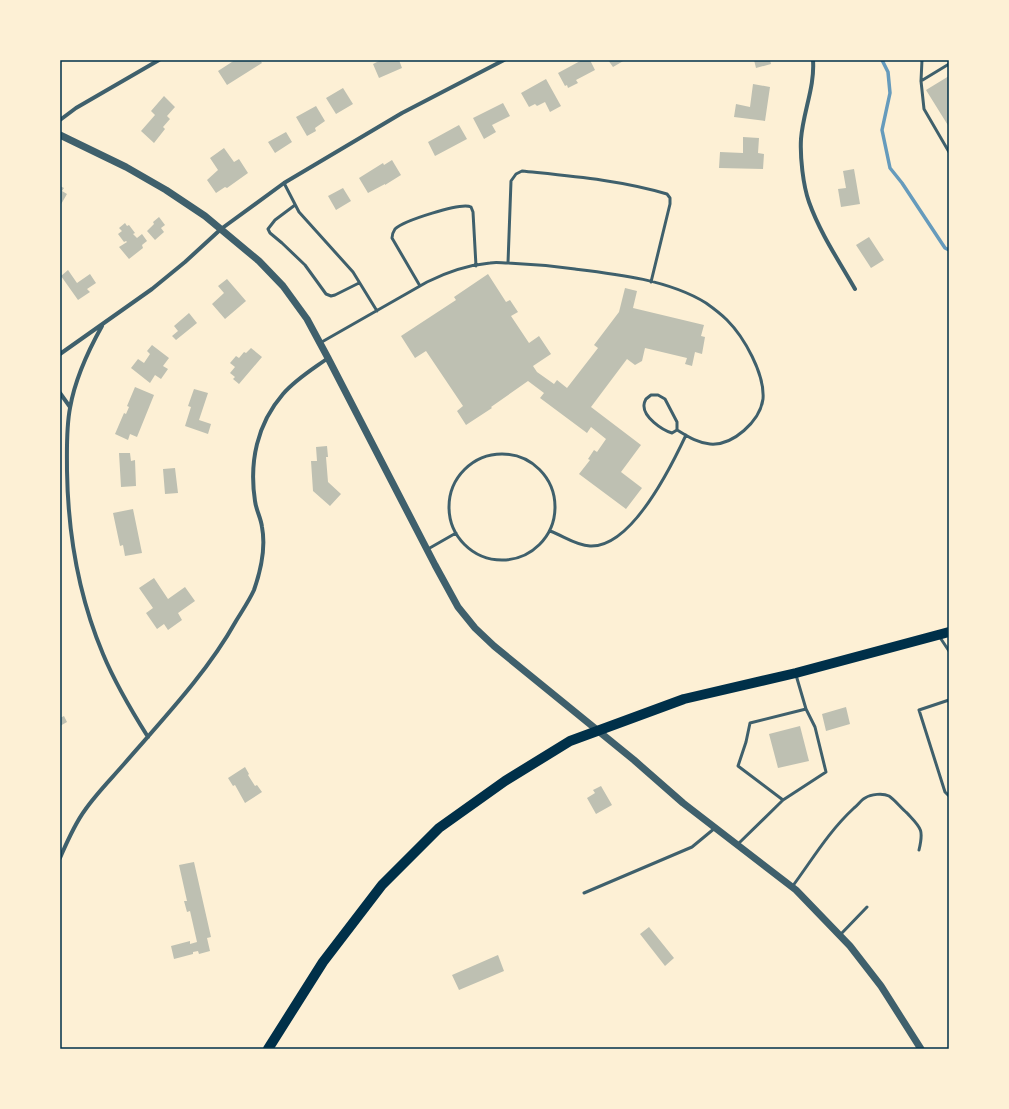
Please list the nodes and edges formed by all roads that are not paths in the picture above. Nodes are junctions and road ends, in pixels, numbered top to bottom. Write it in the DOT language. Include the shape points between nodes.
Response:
graph roads {
  1 [pos="159,60"];
  2 [pos="504,60"];
  3 [pos="813,60"];
  4 [pos="922,60"];
  5 [pos="949,64"];
  6 [pos="922,81"];
  7 [pos="60,120"];
  8 [pos="60,135"];
  9 [pos="949,152"];
  10 [pos="284,183"];
  11 [pos="296,205"];
  12 [pos="221,230"];
  13 [pos="508,263"];
  14 [pos="476,266"];
  15 [pos="359,282"];
  16 [pos="651,282"];
  17 [pos="420,286"];
  18 [pos="855,289"];
  19 [pos="377,312"];
  20 [pos="103,324"];
  21 [pos="320,343"];
  22 [pos="60,354"];
  23 [pos="328,358"];
  24 [pos="60,393"];
  25 [pos="70,407"];
  26 [pos="677,430"];
  27 [pos="686,435"];
  28 [pos="550,531"];
  29 [pos="456,534"];
  30 [pos="427,550"];
  31 [pos="949,632"];
  32 [pos="938,635"];
  33 [pos="949,651"];
  34 [pos="796,673"];
  35 [pos="949,700"];
  36 [pos="806,709"];
  37 [pos="598,730"];
  38 [pos="148,737"];
  39 [pos="949,796"];
  40 [pos="783,800"];
  41 [pos="715,828"];
  42 [pos="738,845"];
  43 [pos="919,850"];
  44 [pos="60,858"];
  45 [pos="792,887"];
  46 [pos="584,893"];
  47 [pos="867,907"];
  48 [pos="840,934"];
  49 [pos="268,1049"];
  50 [pos="921,1049"];
  1 -- 7 [label="street"];
  2 -- 10 [label="street" via="402,113"];
  3 -- 18 [label="street" via="812,88 801,139 803,172 809,202"];
  4 -- 6 [label="lane"];
  5 -- 6 [label="lane"];
  6 -- 9 [label="lane" via="924,109"];
  8 -- 12 [label="street" via="126,166 205,216"];
  10 -- 11 [label="lane"];
  10 -- 12 [label="street"];
  11 -- 15 [label="lane" via="303,218 353,272"];
  11 -- 15 [label="lane" via="274,220 268,229 270,233 305,265 326,294 335,295"];
  12 -- 20 [label="street" via="152,289"];
  12 -- 21 [label="street" via="259,261 283,286 307,319"];
  13 -- 14 [label="lane"];
  13 -- 16 [label="lane" via="602,272"];
  13 -- 16 [label="lane" via="512,181 516,174 522,171 573,176 667,194 670,198"];
  14 -- 17 [label="lane" via="451,271"];
  14 -- 17 [label="lane" via="471,207 467,205 443,210 411,220 396,228 392,238"];
  15 -- 19 [label="lane"];
  16 -- 27 [label="lane" via="688,294 706,303 727,320 742,339 755,363 761,383 763,398 759,413 736,437 730,441 711,444"];
  17 -- 19 [label="lane"];
  19 -- 21 [label="lane"];
  20 -- 22 [label="street"];
  20 -- 25 [label="street" via="90,347"];
  21 -- 23 [label="street"];
  23 -- 30 [label="street"];
  23 -- 38 [label="street" via="283,393 268,415 259,437 254,458 253,481 264,547 253,591 225,640"];
  24 -- 25 [label="street"];
  25 -- 38 [label="street" via="66,432 67,496 85,600 103,655"];
  26 -- 26 [label="lane" via="677,422 665,399 658,395 646,398 644,405 651,419 667,431 672,433"];
  26 -- 27 [label="lane"];
  27 -- 28 [label="lane" via="657,490 617,538 591,546 576,543"];
  28 -- 29 [label="lane" via="541,545 527,555 510,560 493,560 477,554"];
  28 -- 29 [label="lane" via="556,513 554,495 544,472 519,456 501,453 477,459 455,480 450,496 449,514"];
  29 -- 30 [label="lane"];
  30 -- 37 [label="street" via="458,606 475,628"];
  31 -- 32 [label="main road"];
  32 -- 33 [label="lane"];
  32 -- 34 [label="main road"];
  34 -- 36 [label="lane"];
  34 -- 37 [label="main road" via="684,698"];
  35 -- 39 [label="lane" via="918,710 945,792"];
  36 -- 40 [label="lane" via="814,727 826,772"];
  36 -- 40 [label="lane" via="750,723 738,766"];
  37 -- 41 [label="street"];
  37 -- 49 [label="main road" via="570,741 505,781 439,828 382,885 322,962"];
  38 -- 44 [label="street" via="85,810"];
  40 -- 42 [label="lane"];
  41 -- 42 [label="street"];
  41 -- 46 [label="lane" via="692,847"];
  42 -- 45 [label="street"];
  43 -- 45 [label="lane" via="922,831 917,823 889,796 871,796 865,798 845,816"];
  45 -- 48 [label="street"];
  47 -- 48 [label="lane"];
  48 -- 50 [label="street" via="881,986"];
}
